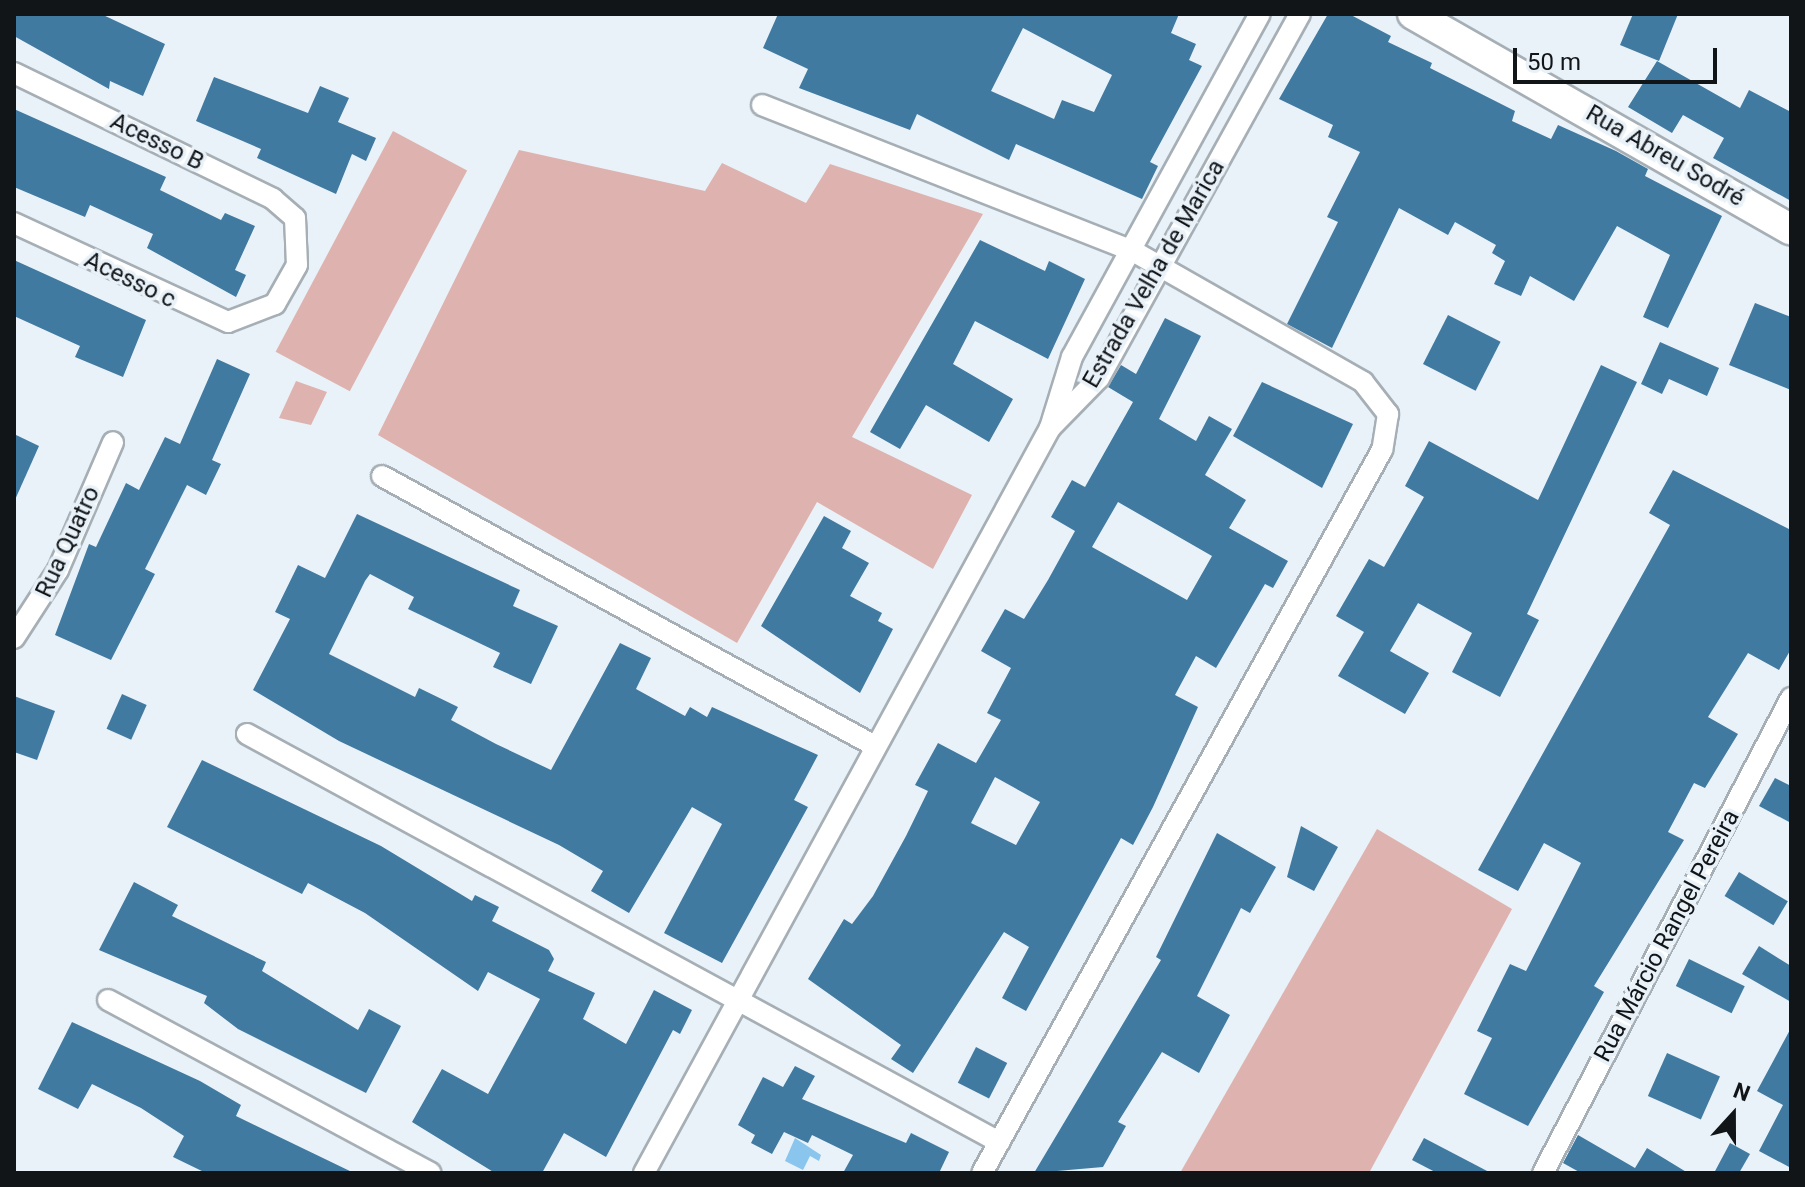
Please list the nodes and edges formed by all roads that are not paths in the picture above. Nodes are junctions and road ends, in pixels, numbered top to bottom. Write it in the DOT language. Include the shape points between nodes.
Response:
graph roads {
  1 [pos="1300,14"];
  2 [pos="1413,14"];
  3 [pos="1257,20"];
  4 [pos="14,73"];
  5 [pos="762,105"];
  6 [pos="14,223"];
  7 [pos="1791,230"];
  8 [pos="1131,250"];
  9 [pos="1162,267"];
  10 [pos="249,320"];
  11 [pos="1050,428"];
  12 [pos="113,442"];
  13 [pos="382,476"];
  14 [pos="15,638"];
  15 [pos="1791,698"];
  16 [pos="247,734"];
  17 [pos="875,746"];
  18 [pos="108,1000"];
  19 [pos="737,1003"];
  20 [pos="999,1142"];
  21 [pos="430,1173"];
  22 [pos="644,1173"];
  23 [pos="982,1173"];
  24 [pos="1543,1173"];
  1 -- 9 [label="street, Estrada Velha de Marica"];
  2 -- 7 [label="main road, Rua Abreu Sodré"];
  3 -- 8 [label="street, Estrada Velha de Marica"];
  4 -- 10 [label="street, Acesso B" via="263,194 295,218 291,287"];
  5 -- 8 [label="street"];
  6 -- 10 [label="street, Acesso c" via="199,313"];
  8 -- 9 [label="street"];
  8 -- 11 [label="street, Estrada Velha de Marica" via="1072,357"];
  9 -- 11 [label="street, Estrada Velha de Marica" via="1099,378"];
  9 -- 20 [label="street" via="1363,382 1388,414 1387,431"];
  11 -- 17 [label="street"];
  12 -- 14 [label="street, Rua Quatro" via="58,570"];
  13 -- 17 [label="street"];
  15 -- 24 [label="street, Rua Márcio Rangel Pereira"];
  16 -- 19 [label="street"];
  17 -- 19 [label="street"];
  18 -- 21 [label="street"];
  19 -- 20 [label="street"];
  19 -- 22 [label="street"];
  20 -- 23 [label="street"];
}
